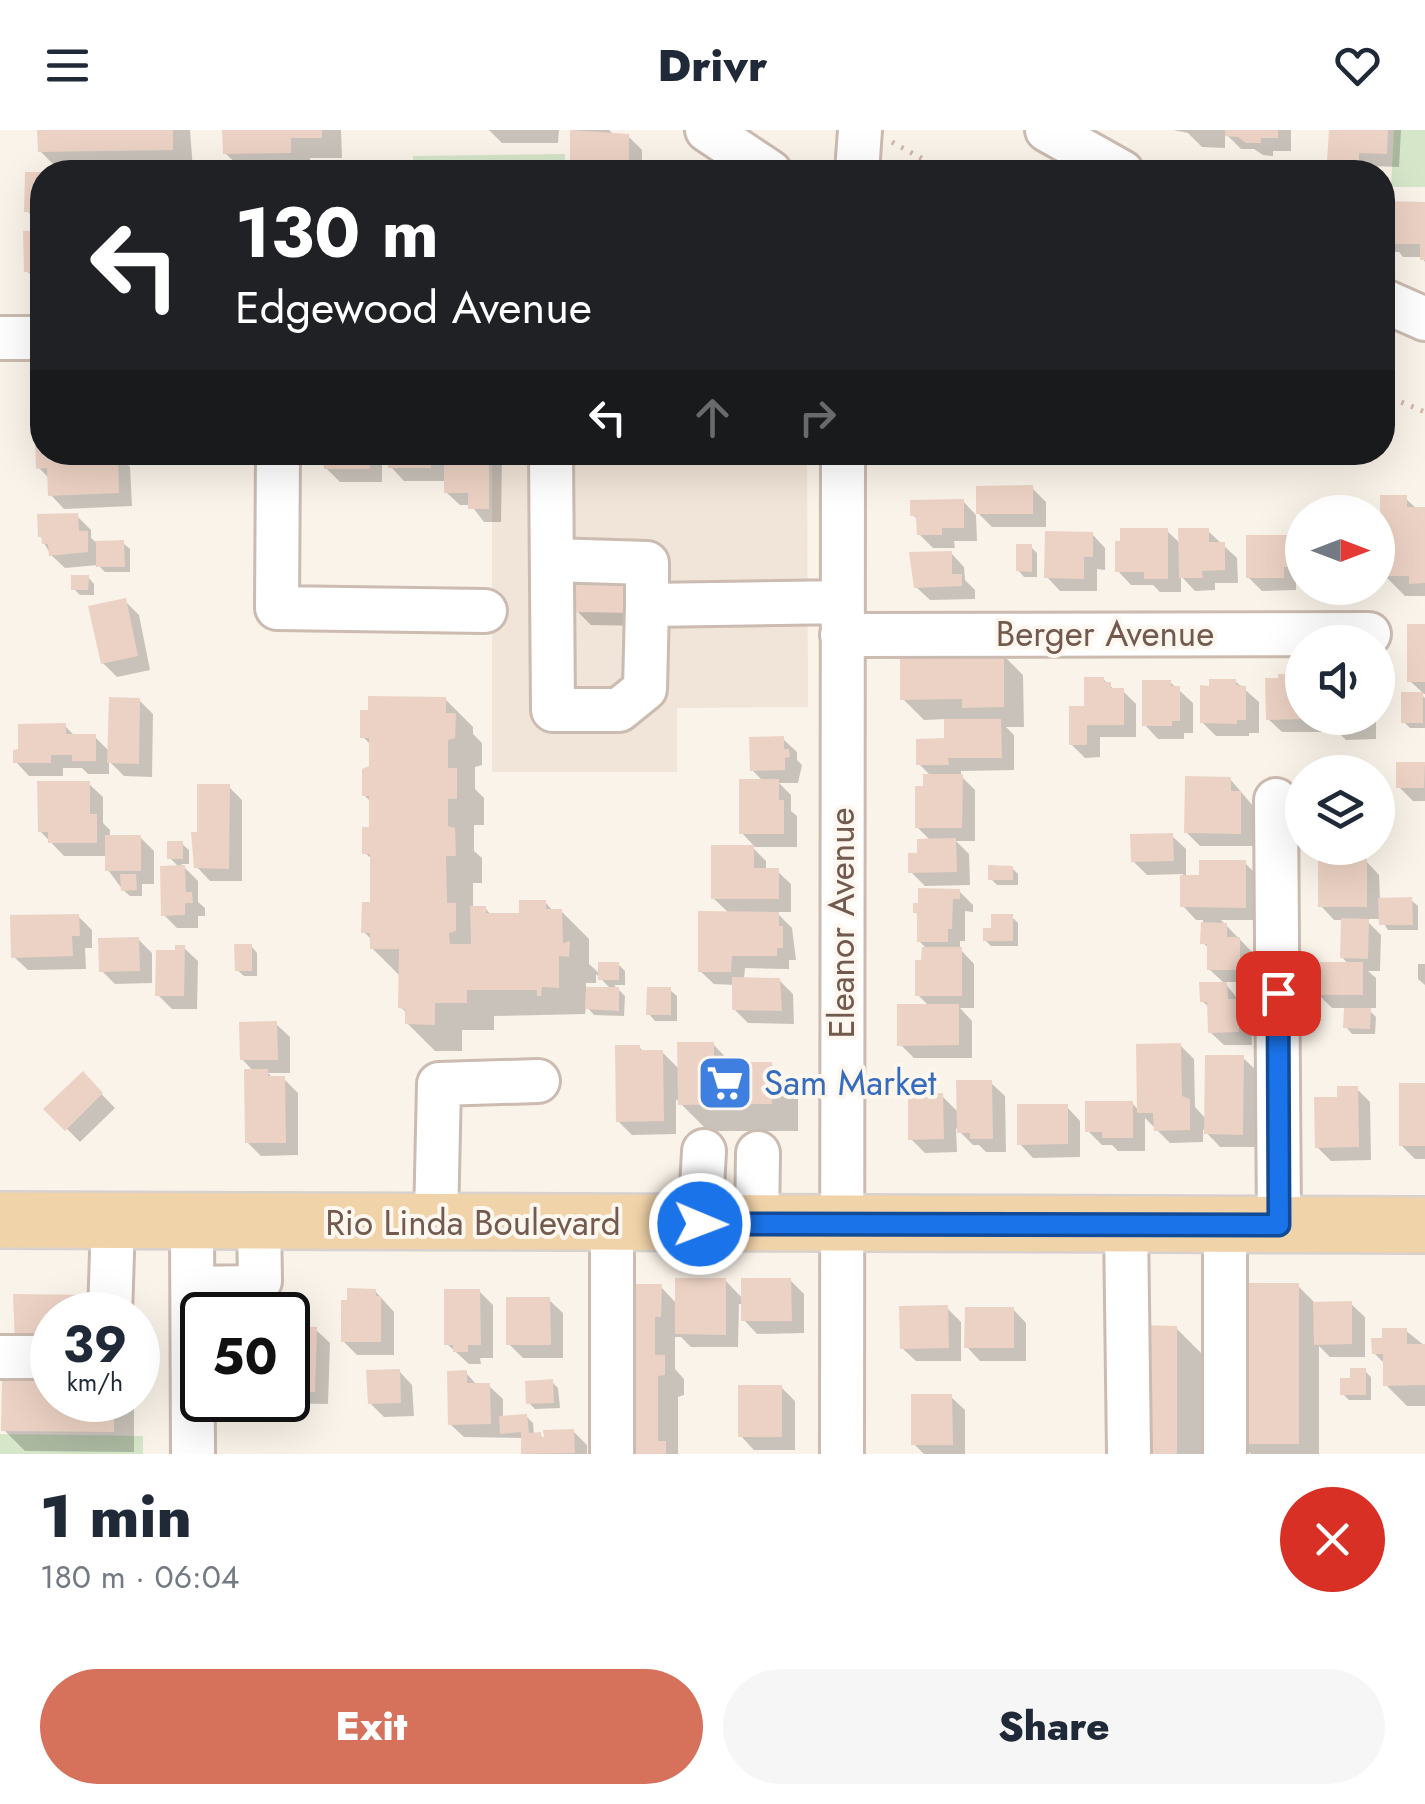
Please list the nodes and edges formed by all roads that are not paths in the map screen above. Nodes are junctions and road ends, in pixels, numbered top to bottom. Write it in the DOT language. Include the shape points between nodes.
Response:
graph roads {
  1 [pos="706,130"];
  2 [pos="1047,130"];
  3 [pos="871,133"];
  4 [pos="752,160"];
  5 [pos="861,160"];
  6 [pos="1101,160"];
  7 [pos="1395,306"];
  8 [pos="1425,319"];
  9 [pos="0,338"];
  10 [pos="30,338"];
  11 [pos="278,465"];
  12 [pos="551,465"];
  13 [pos="843,465"];
  14 [pos="552,560"];
  15 [pos="646,605"];
  16 [pos="485,611"];
  17 [pos="842,618"];
  18 [pos="1285,631"];
  19 [pos="1276,800"];
  20 [pos="538,1081"];
  21 [pos="704,1150"];
  22 [pos="758,1153"];
  23 [pos="0,1220"];
  24 [pos="113,1220"];
  25 [pos="192,1221"];
  26 [pos="259,1221"];
  27 [pos="436,1222"];
  28 [pos="612,1224"];
  29 [pos="700,1224"];
  30 [pos="757,1224"];
  31 [pos="842,1225"];
  32 [pos="1126,1225"];
  33 [pos="1225,1225"];
  34 [pos="1279,1225"];
  35 [pos="1425,1225"];
  36 [pos="193,1288"];
  37 [pos="111,1292"];
  38 [pos="0,1357"];
  39 [pos="30,1357"];
  40 [pos="193,1454"];
  41 [pos="612,1454"];
  42 [pos="842,1454"];
  43 [pos="1129,1454"];
  44 [pos="1225,1454"];
  1 -- 4 [label="street"];
  2 -- 6 [label="street"];
  3 -- 5 [label="street"];
  7 -- 8 [label="street"];
  9 -- 10 [label="street"];
  11 -- 16 [label="street" via="277,608"];
  12 -- 14 [label="street"];
  13 -- 17 [label="street, Eleanor Avenue"];
  14 -- 15 [label="street" via="646,563"];
  14 -- 15 [label="street" via="552,710 620,710 645,689"];
  15 -- 17 [label="street, Berger Avenue"];
  17 -- 18 [label="street, Berger Avenue"];
  17 -- 31 [label="street, Eleanor Avenue"];
  19 -- 34 [label="street"];
  20 -- 27 [label="street" via="439,1084"];
  21 -- 29 [label="street"];
  22 -- 30 [label="street"];
  23 -- 24 [label="main road, Rio Linda Boulevard"];
  24 -- 25 [label="main road, Rio Linda Boulevard"];
  24 -- 37 [label="street"];
  25 -- 26 [label="main road, Rio Linda Boulevard"];
  25 -- 36 [label="street"];
  26 -- 27 [label="main road, Rio Linda Boulevard"];
  26 -- 36 [label="street" via="260,1281 254,1287"];
  27 -- 28 [label="main road, Rio Linda Boulevard"];
  28 -- 29 [label="main road, Rio Linda Boulevard"];
  28 -- 41 [label="street"];
  29 -- 30 [label="main road, Rio Linda Boulevard"];
  30 -- 31 [label="main road, Rio Linda Boulevard"];
  31 -- 32 [label="main road, Rio Linda Boulevard"];
  31 -- 42 [label="street, Eleanor Avenue"];
  32 -- 33 [label="main road, Rio Linda Boulevard"];
  32 -- 43 [label="street"];
  33 -- 34 [label="main road, Rio Linda Boulevard"];
  33 -- 44 [label="street"];
  34 -- 35 [label="main road, Rio Linda Boulevard"];
  36 -- 40 [label="street"];
  38 -- 39 [label="street"];
}
